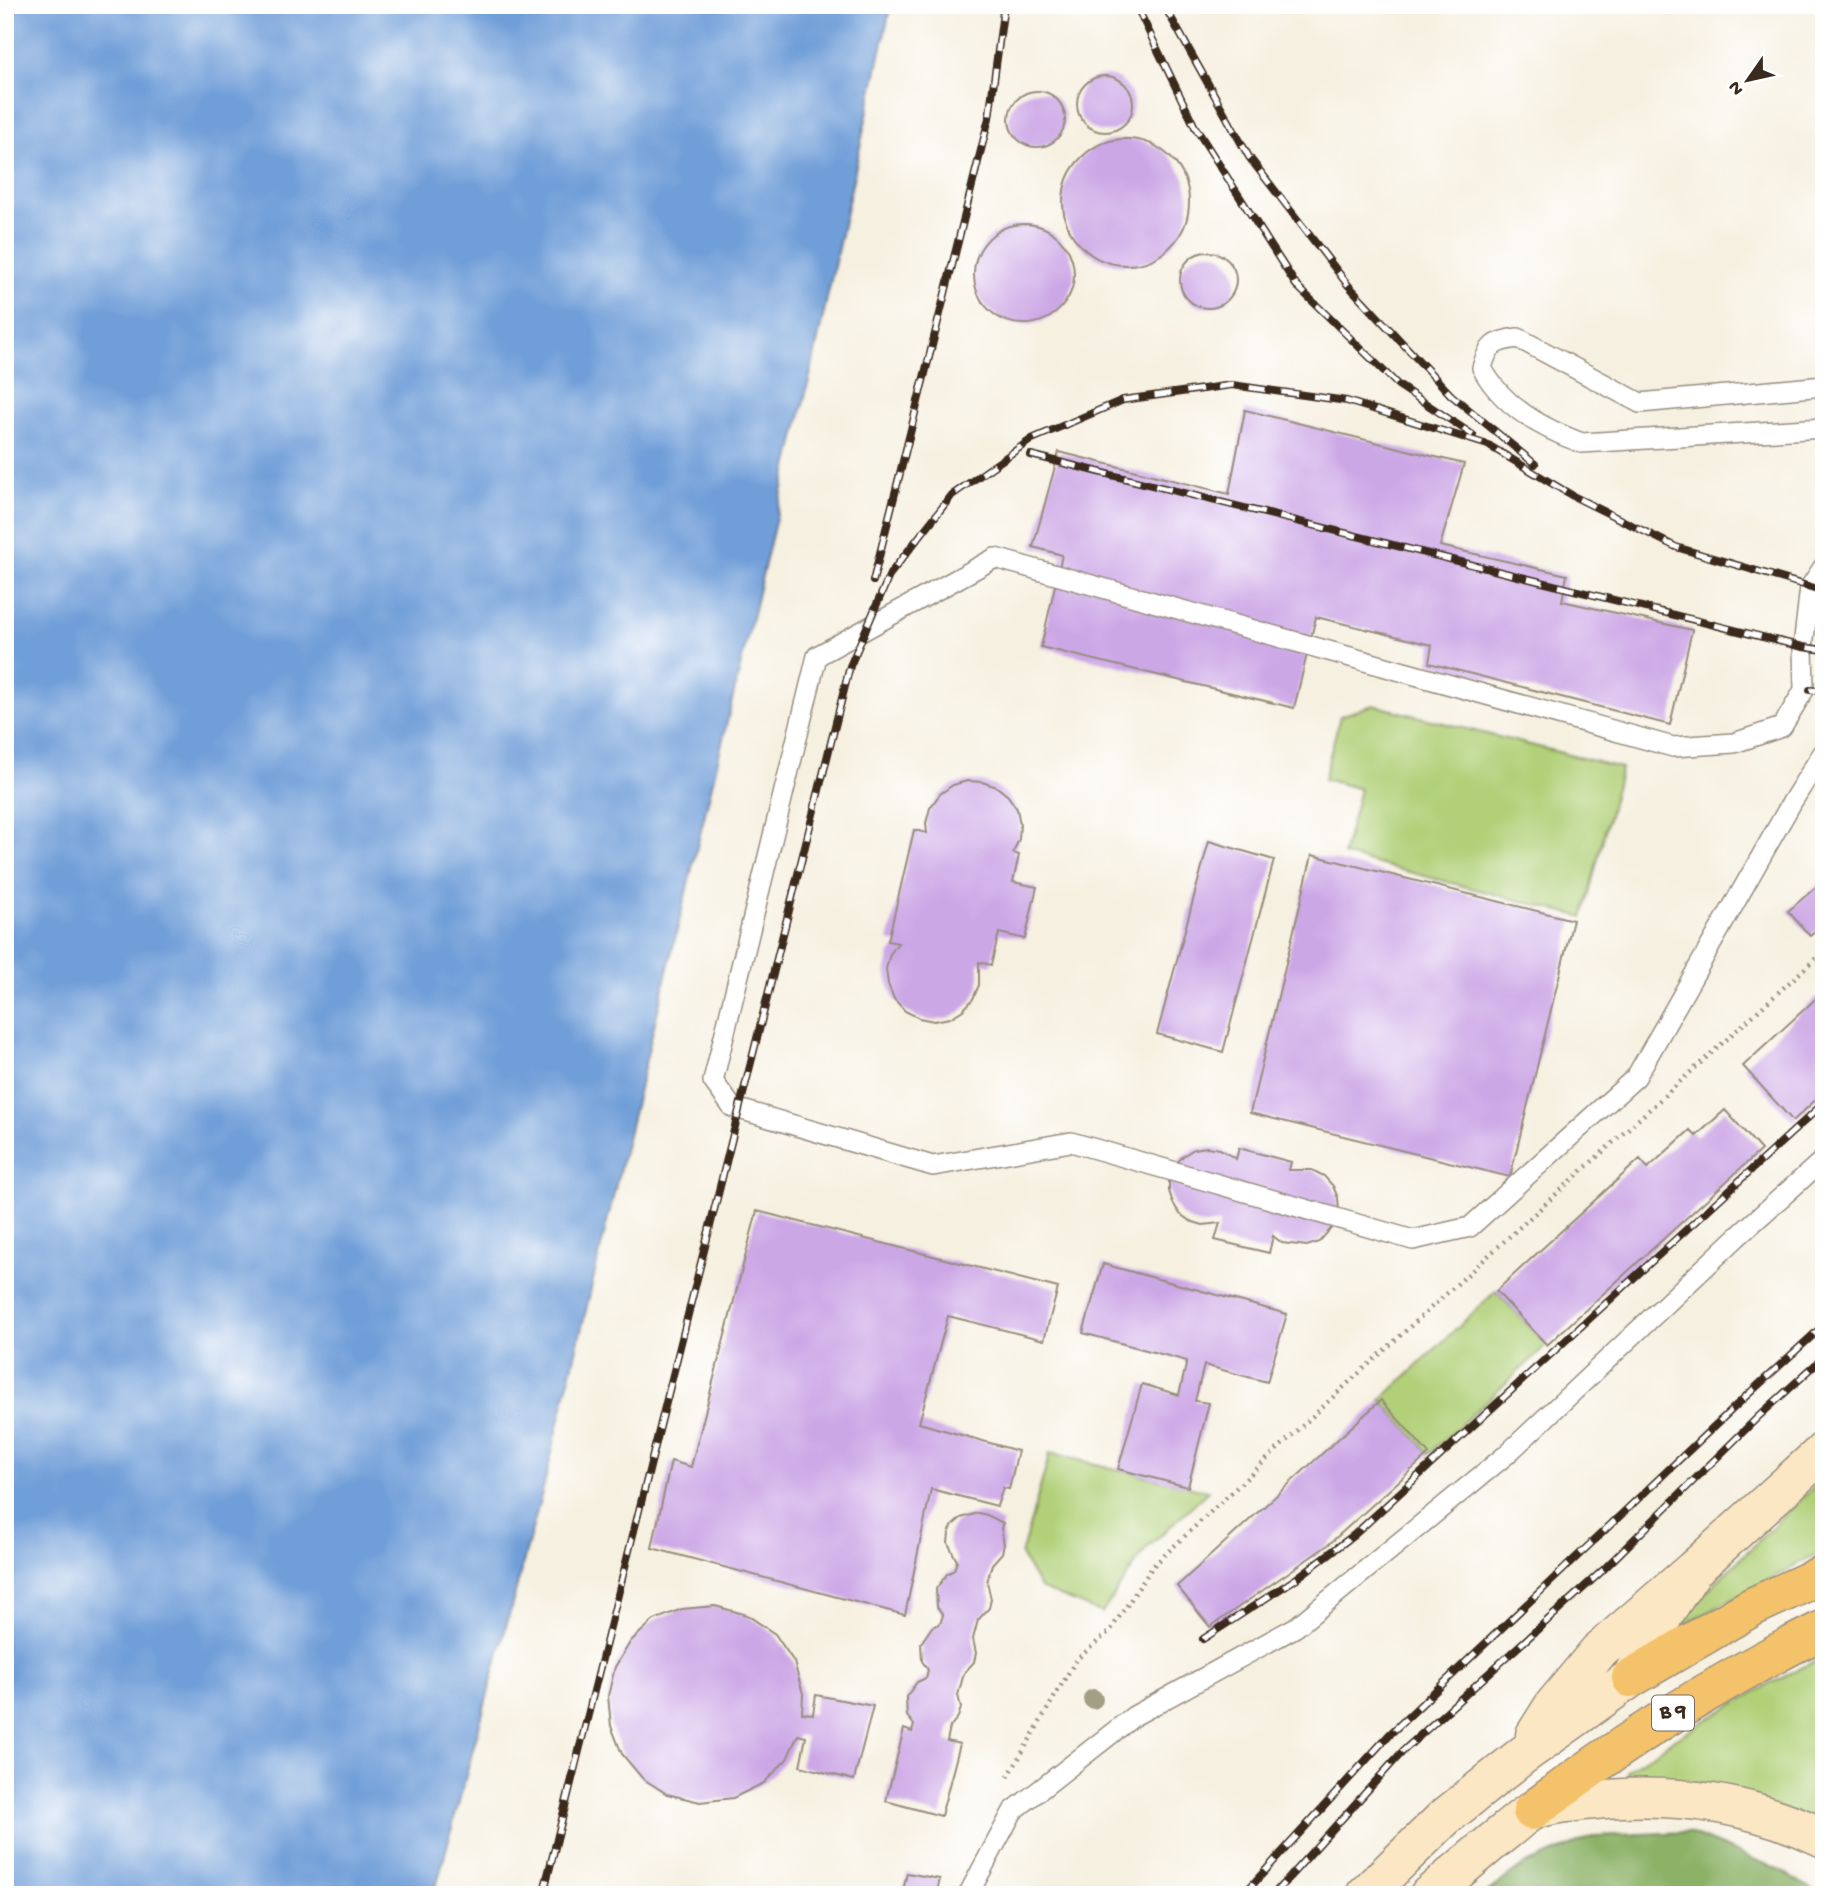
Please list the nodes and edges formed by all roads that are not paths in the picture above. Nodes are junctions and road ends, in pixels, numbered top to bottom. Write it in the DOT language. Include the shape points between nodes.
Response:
graph roads {
  1 [pos="1824,386"];
  2 [pos="1824,428"];
  3 [pos="1824,566"];
  4 [pos="1824,751"];
  5 [pos="1824,1159"];
  6 [pos="1824,1451"];
  7 [pos="1693,1570"];
  8 [pos="1824,1574"];
  9 [pos="1824,1629"];
  10 [pos="1631,1678"];
  11 [pos="1523,1755"];
  12 [pos="1532,1811"];
  13 [pos="1824,1838"];
  14 [pos="968,1895"];
  15 [pos="1364,1895"];
  16 [pos="1429,1895"];
  1 -- 2 [label="lane" via="1640,403 1518,338 1502,340 1487,350 1482,368 1489,381 1532,419 1583,443"];
  3 -- 4 [label="lane" via="1810,587 1804,690 1782,727 1734,743 1672,747 995,558 817,656 713,1080 733,1107 933,1166 1071,1142 1413,1240 1469,1227 1636,1077"];
  5 -- 14 [label="lane" via="1506,1455 1296,1627 1134,1716 1013,1811"];
  6 -- 7 [label="main road"];
  7 -- 10 [label="main road"];
  7 -- 11 [label="main road" via="1575,1677"];
  8 -- 10 [label="highway, B 9" via="1752,1607"];
  9 -- 12 [label="highway, B 9" via="1701,1695"];
  10 -- 11 [label="main road"];
  11 -- 15 [label="main road" via="1444,1818"];
  12 -- 13 [label="main road" via="1614,1797 1697,1800 1776,1818"];
  12 -- 16 [label="main road"];
}
